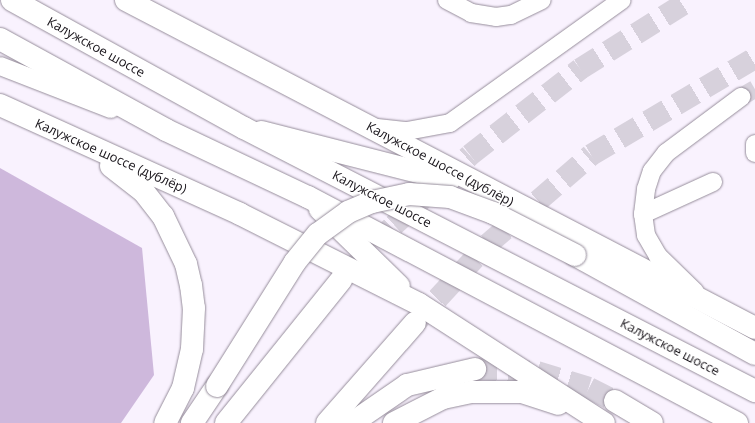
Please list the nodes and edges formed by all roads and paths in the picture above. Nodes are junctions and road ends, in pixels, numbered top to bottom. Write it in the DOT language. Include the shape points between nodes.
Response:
graph roads {
  1 [pos="12,0"];
  2 [pos="126,0"];
  3 [pos="447,0"];
  4 [pos="542,0"];
  5 [pos="622,0"];
  6 [pos="0,39"];
  7 [pos="0,66"];
  8 [pos="741,97"];
  9 [pos="0,105"];
  10 [pos="367,126"];
  11 [pos="47,128"];
  12 [pos="244,128"];
  13 [pos="166,130"];
  14 [pos="755,144"];
  15 [pos="755,153"];
  16 [pos="713,182"];
  17 [pos="494,193"];
  18 [pos="308,197"];
  19 [pos="643,214"];
  20 [pos="341,280"];
  21 [pos="701,298"];
  22 [pos="417,313"];
  23 [pos="755,328"];
  24 [pos="755,354"];
  25 [pos="475,369"];
  26 [pos="755,391"];
  27 [pos="616,401"];
  28 [pos="600,421"];
  29 [pos="165,423"];
  30 [pos="192,423"];
  31 [pos="226,423"];
  32 [pos="327,423"];
  33 [pos="352,423"];
  34 [pos="394,423"];
  35 [pos="652,423"];
  36 [pos="737,423"];
  1 -- 12 [label="main road, Калужское шоссе"];
  2 -- 10 [label="main road, Калужское шоссе (дублёр)"];
  3 -- 4 [label="street" via="476,14 496,17 511,15"];
  5 -- 10 [label="street" via="450,123 396,131"];
  6 -- 13 [label="main road"];
  7 -- 13 [label="street"];
  8 -- 19 [label="street" via="666,153 652,171"];
  9 -- 11 [label="main road, Калужское шоссе (дублёр)"];
  10 -- 17 [label="main road, Калужское шоссе (дублёр)"];
  11 -- 22 [label="main road, Калужское шоссе (дублёр)" via="240,214"];
  11 -- 29 [label="main road" via="127,176 144,192 163,216 186,264 194,308 192,349 183,388"];
  12 -- 17 [label="main road"];
  12 -- 26 [label="main road, Калужское шоссе"];
  13 -- 18 [label="main road"];
  14 -- 15 [label="street"];
  16 -- 19 [label="street"];
  17 -- 21 [label="main road, Калужское шоссе (дублёр)"];
  18 -- 22 [label="main road"];
  18 -- 36 [label="main road"];
  19 -- 21 [label="street" via="646,235 658,256"];
  20 -- 31 [label="main road"];
  21 -- 23 [label="main road, Калужское шоссе (дублёр)"];
  22 -- 28 [label="main road, Калужское шоссе (дублёр)"];
  22 -- 32 [label="main road"];
  24 -- 30 [label="main road, bridge" via="575,254 493,213 450,197 409,194 372,202 348,212 318,234 295,262"];
  25 -- 33 [label="main road" via="407,385"];
  27 -- 35 [label="main road"];
  28 -- 34 [label="main road" via="544,398 498,390 443,398"];
}
